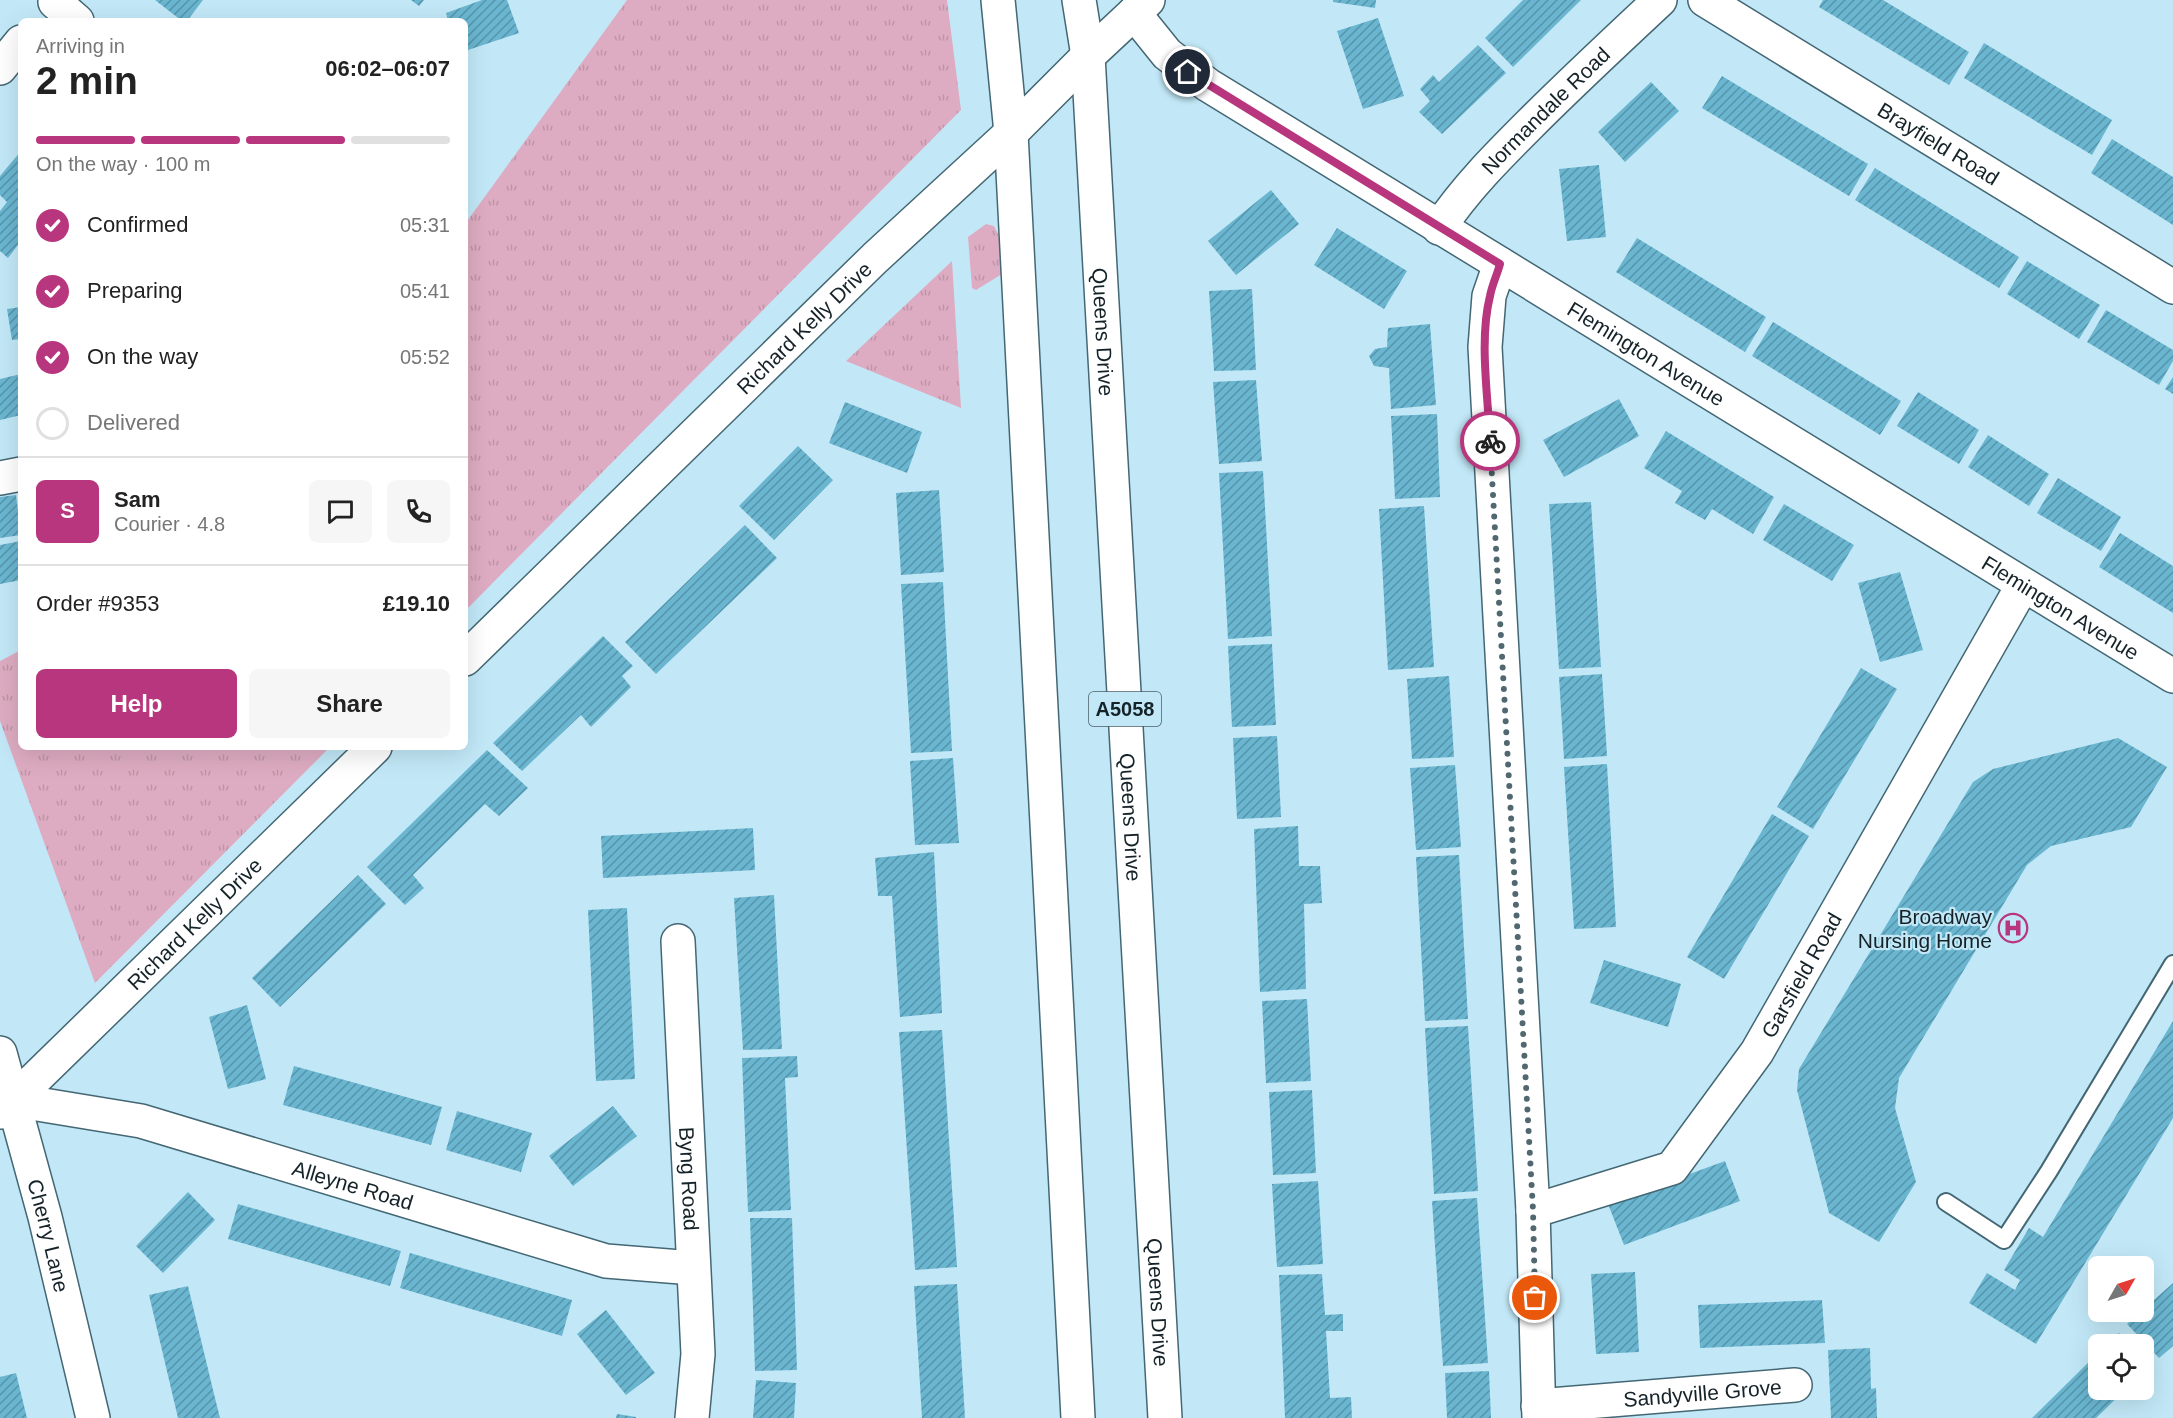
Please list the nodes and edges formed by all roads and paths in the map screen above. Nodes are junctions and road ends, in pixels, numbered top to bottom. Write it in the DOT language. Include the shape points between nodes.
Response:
graph roads {
  1 [pos="998,0"];
  2 [pos="1079,0"];
  3 [pos="1659,0"];
  4 [pos="1705,0"];
  5 [pos="1141,7"];
  6 [pos="18,46"];
  7 [pos="1088,56"];
  8 [pos="0,68"];
  9 [pos="1011,133"];
  10 [pos="1439,228"];
  11 [pos="1500,264"];
  12 [pos="2173,287"];
  13 [pos="18,475"];
  14 [pos="0,478"];
  15 [pos="2023,585"];
  16 [pos="468,656"];
  17 [pos="2173,676"];
  18 [pos="372,750"];
  19 [pos="678,942"];
  20 [pos="2173,964"];
  21 [pos="0,1053"];
  22 [pos="6,1107"];
  23 [pos="1946,1202"];
  24 [pos="1533,1210"];
  25 [pos="693,1268"];
  26 [pos="1795,1385"];
  27 [pos="1538,1412"];
  28 [pos="93,1418"];
  29 [pos="692,1418"];
  30 [pos="1078,1418"];
  31 [pos="1165,1418"];
  1 -- 9 [label="main road"];
  2 -- 7 [label="main road, Queens Drive / A5058"];
  3 -- 10 [label="main road, Normandale Road" via="1487,167"];
  4 -- 12 [label="main road, Brayfield Road"];
  5 -- 7 [label="main road, Richard Kelly Drive"];
  5 -- 10 [label="main road, Flemington Avenue" via="1167,54 1188,72"];
  6 -- 8 [label="main road"];
  7 -- 9 [label="main road, Richard Kelly Drive"];
  7 -- 31 [label="main road, Queens Drive / A5058"];
  9 -- 16 [label="main road, Richard Kelly Drive" via="875,258"];
  9 -- 30 [label="main road"];
  10 -- 11 [label="main road, Flemington Avenue"];
  11 -- 15 [label="main road, Flemington Avenue"];
  11 -- 24 [label="main road" via="1489,296 1485,347"];
  13 -- 14 [label="main road"];
  15 -- 17 [label="main road, Flemington Avenue"];
  15 -- 24 [label="main road, Garsfield Road" via="1757,1052 1672,1168"];
  18 -- 22 [label="main road, Richard Kelly Drive"];
  19 -- 25 [label="main road, Byng Road"];
  20 -- 23 [label="lane" via="2004,1240"];
  21 -- 22 [label="main road, Cherry Lane"];
  22 -- 25 [label="main road, Alleyne Road" via="141,1121 606,1261"];
  22 -- 28 [label="main road, Cherry Lane" via="45,1217"];
  24 -- 27 [label="main road"];
  25 -- 29 [label="main road, Byng Road" via="698,1354"];
  26 -- 27 [label="main road, Sandyville Grove"];
}
